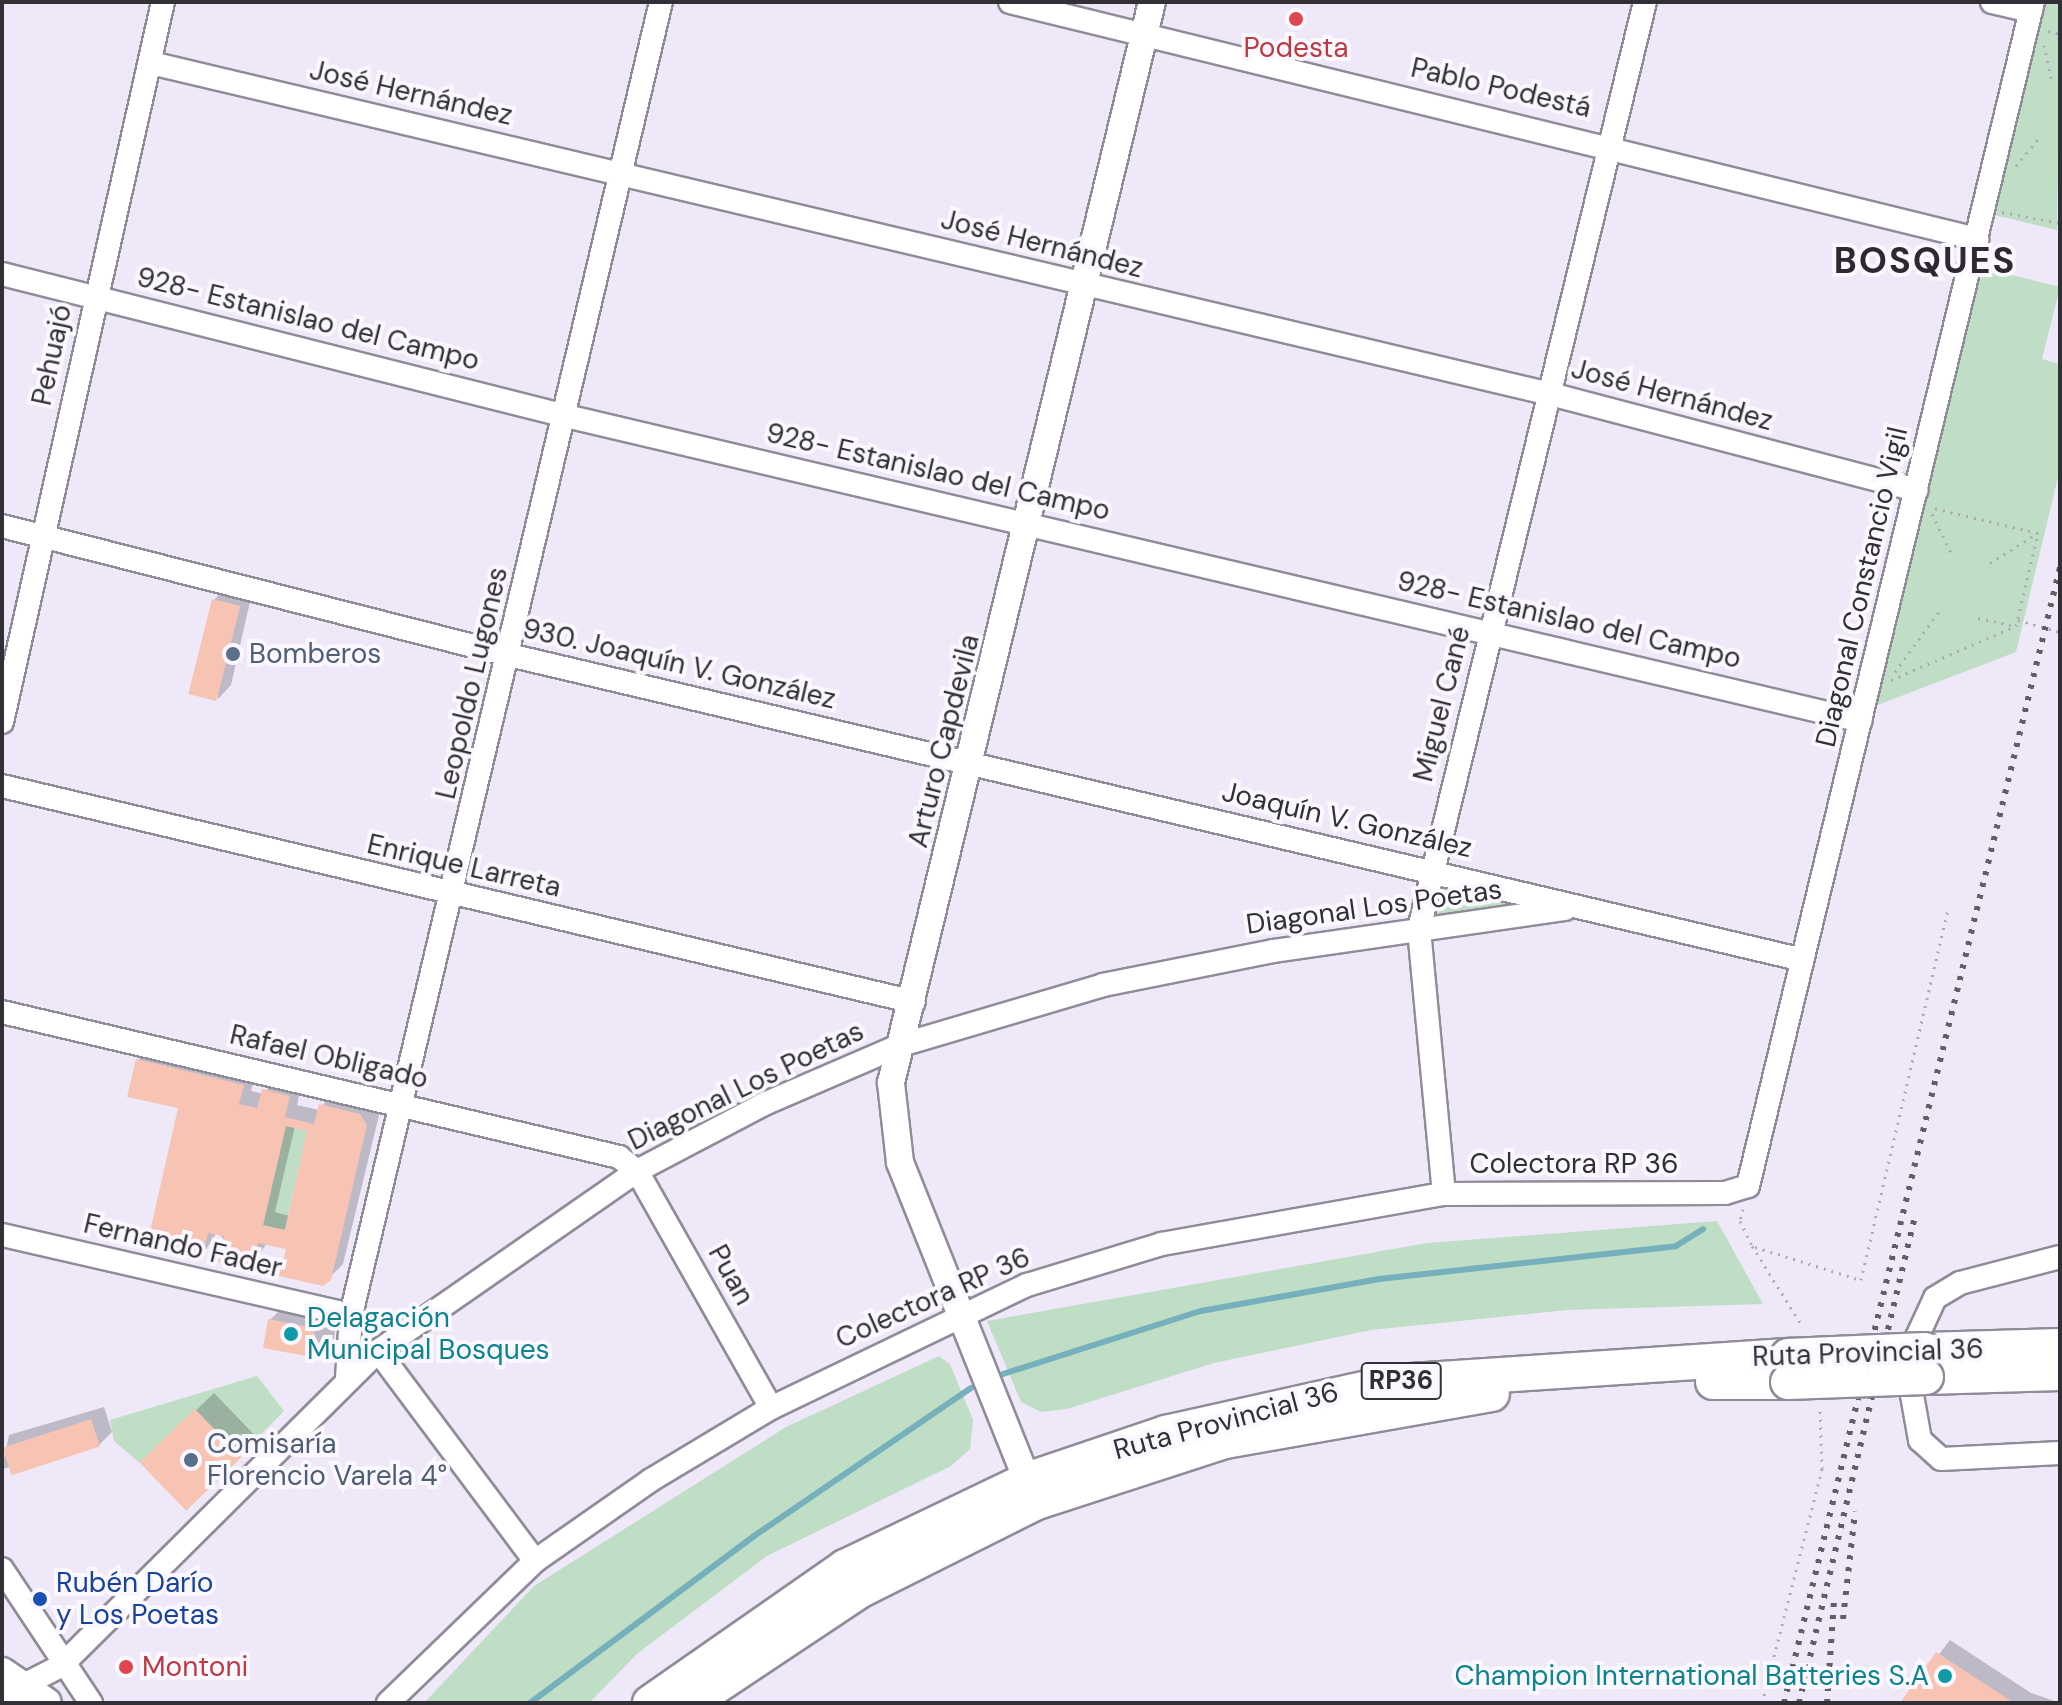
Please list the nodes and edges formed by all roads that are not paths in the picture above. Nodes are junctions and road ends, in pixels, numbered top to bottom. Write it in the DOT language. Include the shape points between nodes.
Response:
graph roads {
  1 [pos="163,2"];
  2 [pos="661,2"];
  3 [pos="1010,2"];
  4 [pos="1152,2"];
  5 [pos="1645,2"];
  6 [pos="1992,2"];
  7 [pos="2032,7"];
  8 [pos="1145,35"];
  9 [pos="151,63"];
  10 [pos="1611,144"];
  11 [pos="621,172"];
  12 [pos="1977,239"];
  13 [pos="2,274"];
  14 [pos="1089,287"];
  15 [pos="95,296"];
  16 [pos="1550,394"];
  17 [pos="566,416"];
  18 [pos="1917,490"];
  19 [pos="1031,524"];
  20 [pos="2,526"];
  21 [pos="45,536"];
  22 [pos="1491,631"];
  23 [pos="509,655"];
  24 [pos="1861,721"];
  25 [pos="2,722"];
  26 [pos="971,763"];
  27 [pos="2,786"];
  28 [pos="1432,871"];
  29 [pos="454,895"];
  30 [pos="1578,907"];
  31 [pos="1419,929"];
  32 [pos="1803,960"];
  33 [pos="914,1002"];
  34 [pos="2,1012"];
  35 [pos="901,1045"];
  36 [pos="401,1104"];
  37 [pos="637,1171"];
  38 [pos="1748,1186"];
  39 [pos="1444,1194"];
  40 [pos="2,1235"];
  41 [pos="2060,1257"];
  42 [pos="959,1313"];
  43 [pos="351,1315"];
  44 [pos="2060,1346"];
  45 [pos="378,1351"];
  46 [pos="1795,1360"];
  47 [pos="1925,1363"];
  48 [pos="2060,1373"];
  49 [pos="347,1378"];
  50 [pos="771,1408"];
  51 [pos="2060,1453"];
  52 [pos="1027,1480"];
  53 [pos="535,1561"];
  54 [pos="2,1569"];
  55 [pos="788,1634"];
  56 [pos="61,1666"];
  57 [pos="18,1690"];
  58 [pos="91,1703"];
  59 [pos="388,1703"];
  60 [pos="650,1703"];
  61 [pos="691,1703"];
  62 [pos="719,1703"];
  1 -- 9 [label="street, Pehuajó"];
  2 -- 11 [label="street, Leopoldo Lugones"];
  3 -- 8 [label="street, Pablo Podestá"];
  4 -- 8 [label="street, Arturo Capdevila"];
  5 -- 10 [label="street, Miguel Cané"];
  6 -- 7 [label="street"];
  7 -- 12 [label="street, Diagonal Constancio Vigil"];
  8 -- 10 [label="street, Pablo Podestá"];
  8 -- 14 [label="street, Arturo Capdevila"];
  9 -- 11 [label="street, José Hernández"];
  9 -- 15 [label="street, Pehuajó"];
  10 -- 12 [label="street, Pablo Podestá"];
  10 -- 16 [label="street, Miguel Cané"];
  11 -- 14 [label="street, José Hernández"];
  11 -- 17 [label="street, Leopoldo Lugones"];
  12 -- 18 [label="street, Diagonal Constancio Vigil"];
  13 -- 15 [label="street, 928- Estanislao del Campo"];
  14 -- 16 [label="street, José Hernández"];
  14 -- 19 [label="street, Arturo Capdevila"];
  15 -- 17 [label="street, 928- Estanislao del Campo"];
  15 -- 21 [label="street, Pehuajó"];
  16 -- 18 [label="street, José Hernández"];
  16 -- 22 [label="street, Miguel Cané"];
  17 -- 19 [label="street, 928- Estanislao del Campo"];
  17 -- 23 [label="street, Leopoldo Lugones"];
  18 -- 24 [label="street, Diagonal Constancio Vigil"];
  19 -- 22 [label="street, 928- Estanislao del Campo"];
  19 -- 26 [label="street, Arturo Capdevila"];
  20 -- 21 [label="street, 930. Joaquín V. González"];
  21 -- 23 [label="street, 930. Joaquín V. González"];
  21 -- 25 [label="street, Pehuajó"];
  22 -- 24 [label="street, 928- Estanislao del Campo"];
  22 -- 28 [label="street, Miguel Cané"];
  23 -- 26 [label="street, 930. Joaquín V. González"];
  23 -- 29 [label="street, Leopoldo Lugones"];
  24 -- 32 [label="street, Diagonal Constancio Vigil"];
  26 -- 28 [label="street, Joaquín V. González"];
  26 -- 33 [label="street, Arturo Capdevila"];
  27 -- 29 [label="street, Enrique Larreta"];
  28 -- 30 [label="street, Joaquín V. González"];
  28 -- 31 [label="street, Miguel Cané"];
  29 -- 33 [label="street, Enrique Larreta"];
  29 -- 36 [label="street, Leopoldo Lugones"];
  30 -- 31 [label="street, Diagonal Los Poetas"];
  30 -- 32 [label="street, Joaquín V. González"];
  31 -- 35 [label="street, Diagonal Los Poetas" via="1164,971"];
  31 -- 39 [label="street, Miguel Cané"];
  32 -- 38 [label="street, Diagonal Constancio Vigil"];
  33 -- 35 [label="street, Arturo Capdevila"];
  34 -- 36 [label="street, Rafael Obligado"];
  35 -- 37 [label="street, Diagonal Los Poetas" via="764,1104"];
  35 -- 42 [label="street, Arturo Capdevila" via="889,1102 894,1143"];
  36 -- 37 [label="street, Rafael Obligado" via="601,1151"];
  36 -- 43 [label="street, Leopoldo Lugones"];
  37 -- 45 [label="street, Diagonal Los Poetas"];
  37 -- 50 [label="street, Puan"];
  38 -- 39 [label="street, Colectora RP 36" via="1725,1193"];
  39 -- 42 [label="street, Colectora RP 36" via="1162,1244"];
  40 -- 43 [label="street, Fernando Fader"];
  41 -- 51 [label="street" via="1960,1283 1935,1298 1917,1337 1912,1395 1925,1447 1956,1462"];
  42 -- 50 [label="street, Colectora RP 36"];
  42 -- 52 [label="street, Arturo Capdevila"];
  43 -- 49 [label="street, Leopoldo Lugones"];
  44 -- 47 [label="main road, Ruta Provincial 36 / RP36"];
  45 -- 49 [label="street, Diagonal Los Poetas"];
  45 -- 53 [label="street"];
  46 -- 47 [label="main road, Ruta Provincial 36 / RP36, bridge"];
  46 -- 52 [label="main road, Ruta Provincial 36 / RP36" via="1515,1369 1354,1387 1238,1412"];
  46 -- 55 [label="main road, Ruta Provincial 36 / RP36" via="1498,1394 1225,1441 1024,1507 901,1566"];
  47 -- 48 [label="main road, Ruta Provincial 36 / RP36"];
  49 -- 56 [label="street, Diagonal Los Poetas"];
  50 -- 53 [label="street, Colectora RP 36"];
  52 -- 60 [label="main road, Ruta Provincial 36 / RP36" via="845,1567"];
  53 -- 59 [label="street, Colectora RP 36"];
  54 -- 56 [label="street"];
  55 -- 61 [label="main road, Ruta Provincial 36 / RP36"];
  55 -- 62 [label="main road"];
  56 -- 57 [label="street, Diagonal Los Poetas"];
  56 -- 58 [label="street"];
}
